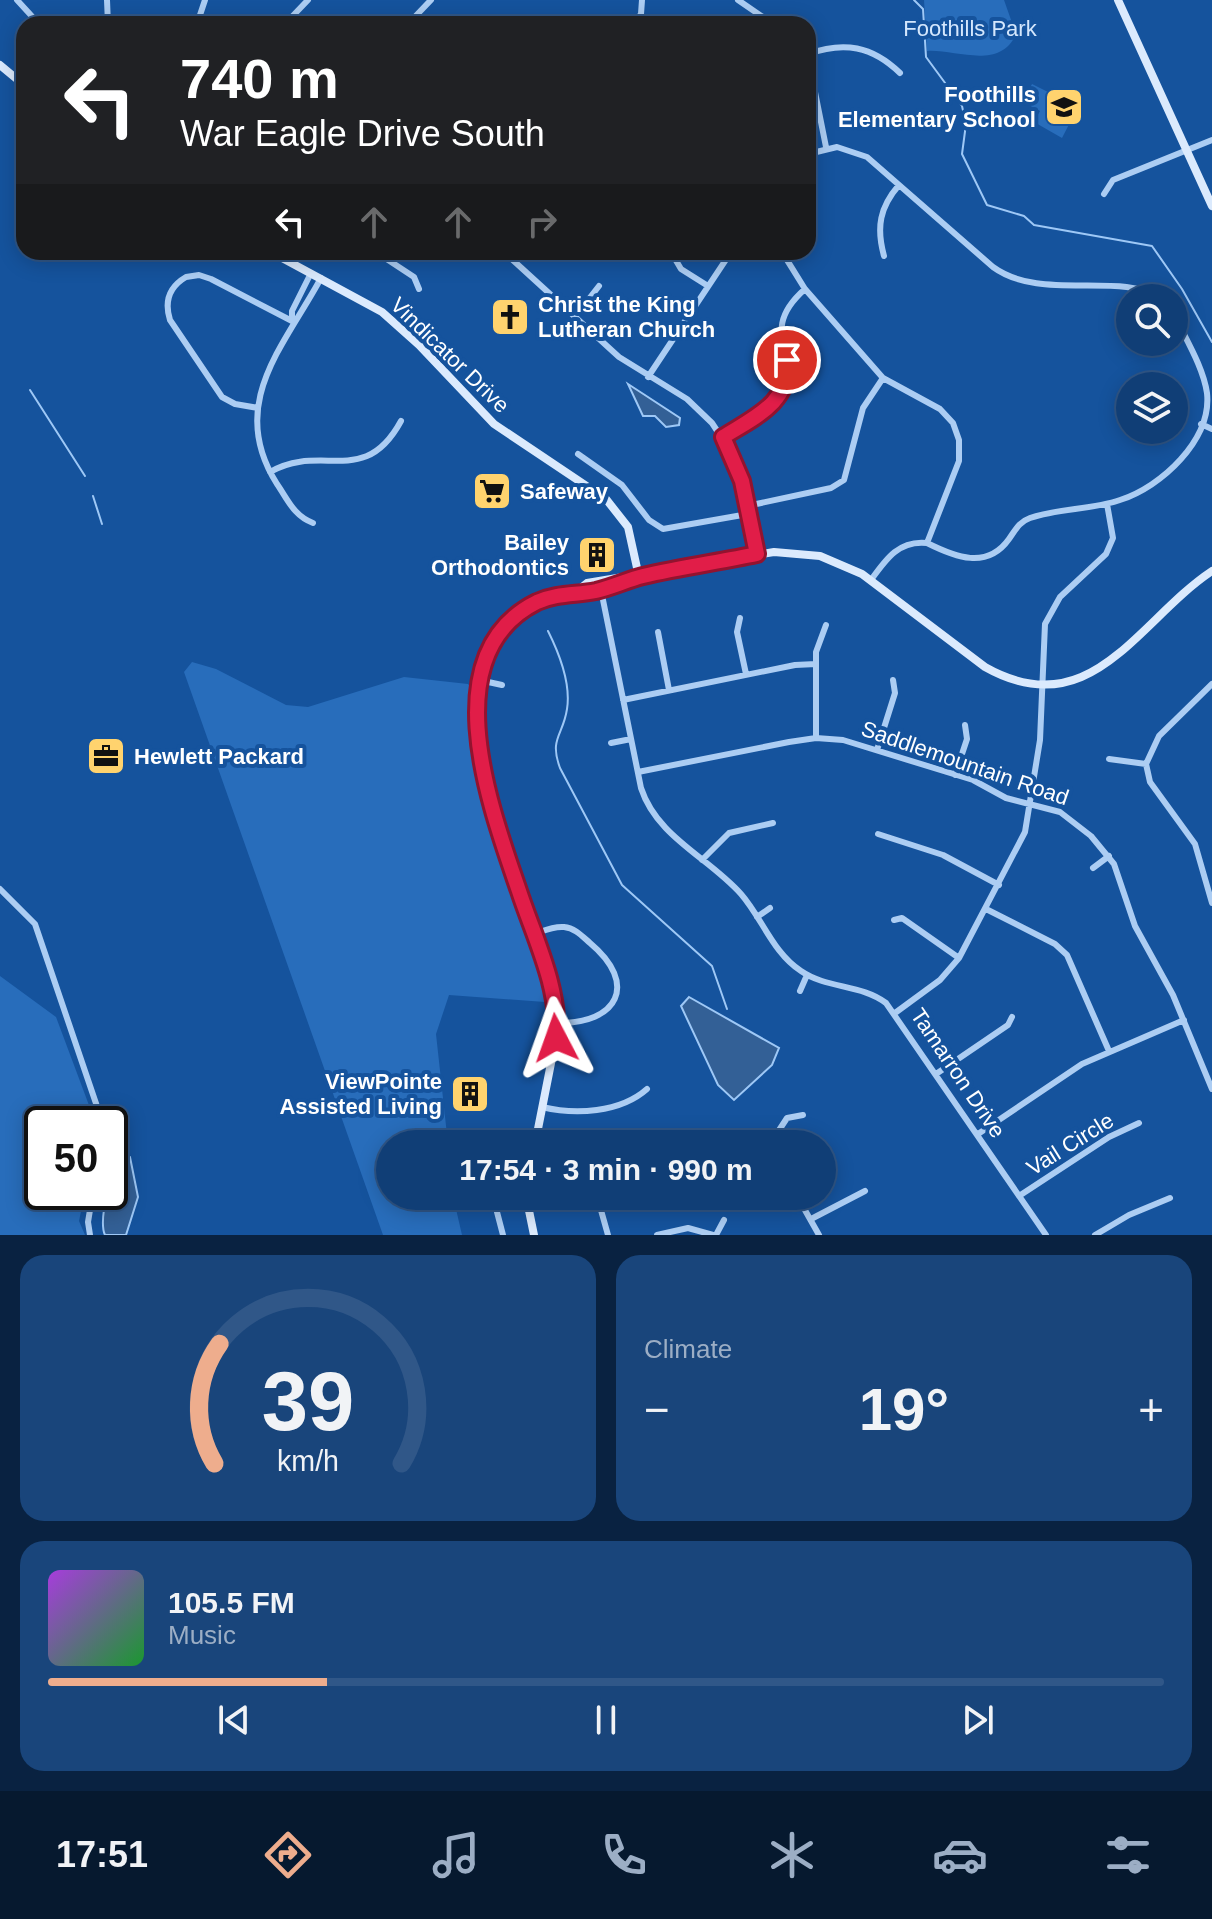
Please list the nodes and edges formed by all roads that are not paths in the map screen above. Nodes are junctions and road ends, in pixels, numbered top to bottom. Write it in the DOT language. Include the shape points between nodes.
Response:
graph roads {
  1 [pos="17,0"];
  2 [pos="308,0"];
  3 [pos="431,0"];
  4 [pos="738,0"];
  5 [pos="1118,0"];
  6 [pos="32,16"];
  7 [pos="293,16"];
  8 [pos="416,16"];
  9 [pos="761,16"];
  10 [pos="816,53"];
  11 [pos="0,65"];
  12 [pos="900,73"];
  13 [pos="16,78"];
  14 [pos="816,96"];
  15 [pos="1212,140"];
  16 [pos="826,147"];
  17 [pos="1184,149"];
  18 [pos="816,151"];
  19 [pos="899,185"];
  20 [pos="1104,194"];
  21 [pos="1212,206"];
  22 [pos="884,256"];
  23 [pos="286,260"];
  24 [pos="388,260"];
  25 [pos="512,260"];
  26 [pos="676,260"];
  27 [pos="726,260"];
  28 [pos="787,260"];
  29 [pos="311,273"];
  30 [pos="321,278"];
  31 [pos="599,286"];
  32 [pos="708,286"];
  33 [pos="1116,288"];
  34 [pos="419,289"];
  35 [pos="805,289"];
  36 [pos="574,318"];
  37 [pos="292,321"];
  38 [pos="1188,347"];
  39 [pos="648,377"];
  40 [pos="883,378"];
  41 [pos="258,408"];
  42 [pos="401,421"];
  43 [pos="1201,424"];
  44 [pos="1212,429"];
  45 [pos="723,437"];
  46 [pos="578,454"];
  47 [pos="270,472"];
  48 [pos="1107,504"];
  49 [pos="748,510"];
  50 [pos="313,523"];
  51 [pos="927,543"];
  52 [pos="757,554"];
  53 [pos="1212,571"];
  54 [pos="639,577"];
  55 [pos="871,580"];
  56 [pos="601,590"];
  57 [pos="577,591"];
  58 [pos="740,618"];
  59 [pos="826,625"];
  60 [pos="658,632"];
  61 [pos="816,664"];
  62 [pos="746,674"];
  63 [pos="479,680"];
  64 [pos="893,680"];
  65 [pos="1043,684"];
  66 [pos="1212,684"];
  67 [pos="502,685"];
  68 [pos="669,690"];
  69 [pos="623,700"];
  70 [pos="965,725"];
  71 [pos="816,738"];
  72 [pos="631,739"];
  73 [pos="611,743"];
  74 [pos="877,750"];
  75 [pos="1109,759"];
  76 [pos="1146,764"];
  77 [pos="638,772"];
  78 [pos="495,774"];
  79 [pos="955,775"];
  80 [pos="484,777"];
  81 [pos="1029,803"];
  82 [pos="773,823"];
  83 [pos="878,834"];
  84 [pos="1109,856"];
  85 [pos="702,860"];
  86 [pos="1093,868"];
  87 [pos="999,885"];
  88 [pos="0,889"];
  89 [pos="1212,903"];
  90 [pos="770,908"];
  91 [pos="986,909"];
  92 [pos="757,917"];
  93 [pos="894,920"];
  94 [pos="534,934"];
  95 [pos="959,958"];
  96 [pos="807,975"];
  97 [pos="800,991"];
  98 [pos="895,1013"];
  99 [pos="1012,1017"];
  100 [pos="1184,1020"];
  101 [pos="557,1023"];
  102 [pos="1109,1051"];
  103 [pos="936,1074"];
  104 [pos="647,1089"];
  105 [pos="1212,1089"];
  106 [pos="97,1106"];
  107 [pos="542,1107"];
  108 [pos="803,1115"];
  109 [pos="1139,1123"];
  110 [pos="538,1130"];
  111 [pos="779,1130"];
  112 [pos="978,1134"];
  113 [pos="865,1191"];
  114 [pos="1019,1196"];
  115 [pos="1170,1198"];
  116 [pos="90,1210"];
  117 [pos="529,1210"];
  118 [pos="601,1210"];
  119 [pos="807,1210"];
  120 [pos="497,1212"];
  121 [pos="813,1218"];
  122 [pos="724,1220"];
  123 [pos="90,1235"];
  124 [pos="503,1235"];
  125 [pos="534,1235"];
  126 [pos="608,1235"];
  127 [pos="657,1235"];
  128 [pos="714,1235"];
  129 [pos="819,1235"];
  130 [pos="1046,1235"];
  131 [pos="1095,1235"];
  1 -- 6 [label="street"];
  2 -- 7 [label="street"];
  3 -- 8 [label="street"];
  4 -- 9 [label="street"];
  5 -- 17 [label="main road"];
  10 -- 12 [label="street" via="853,46 883,58"];
  11 -- 13 [label="main road"];
  14 -- 16 [label="street"];
  15 -- 17 [label="street"];
  16 -- 18 [label="street"];
  16 -- 19 [label="street" via="860,153"];
  17 -- 20 [label="street" via="1113,180"];
  17 -- 21 [label="main road"];
  19 -- 22 [label="street" via="880,217"];
  19 -- 33 [label="street" via="1009,276 1034,283"];
  23 -- 29 [label="main road, Vindicator Drive"];
  24 -- 34 [label="street" via="414,277"];
  25 -- 36 [label="street"];
  26 -- 32 [label="street"];
  27 -- 32 [label="street"];
  28 -- 35 [label="street"];
  29 -- 30 [label="main road, Vindicator Drive"];
  29 -- 37 [label="street"];
  30 -- 37 [label="street" via="301,315"];
  30 -- 54 [label="main road, Vindicator Drive" via="401,328 494,424 606,499 628,527"];
  31 -- 36 [label="street"];
  32 -- 39 [label="street"];
  35 -- 40 [label="street"];
  35 -- 45 [label="street" via="781,318 788,367 781,394"];
  36 -- 39 [label="street"];
  37 -- 41 [label="street" via="263,377"];
  37 -- 41 [label="street" via="204,276 186,277 168,294 170,320 218,392 235,404"];
  38 -- 43 [label="street" via="1205,386"];
  39 -- 45 [label="street" via="695,405"];
  40 -- 49 [label="street" via="863,408 844,480"];
  40 -- 51 [label="street" via="940,409 957,432 959,461"];
  41 -- 47 [label="street" via="261,448"];
  42 -- 47 [label="street" via="384,448 371,456 289,463"];
  43 -- 44 [label="street"];
  43 -- 48 [label="street" via="1175,466 1131,496"];
  45 -- 49 [label="street"];
  46 -- 49 [label="street" via="622,485 649,520 663,529"];
  47 -- 50 [label="street" via="299,518"];
  48 -- 51 [label="street" via="1026,519 1004,545 978,558 951,556"];
  48 -- 65 [label="street" via="1113,538 1106,554 1048,615"];
  49 -- 52 [label="street"];
  51 -- 55 [label="street" via="898,548"];
  52 -- 54 [label="main road"];
  52 -- 55 [label="main road" via="820,556"];
  53 -- 65 [label="main road" via="1110,663 1072,680"];
  54 -- 56 [label="main road"];
  54 -- 57 [label="main road" via="587,583"];
  55 -- 65 [label="main road" via="985,667"];
  56 -- 57 [label="main road"];
  56 -- 69 [label="street, Tamarron Drive"];
  57 -- 63 [label="main road" via="538,602 515,617 492,645"];
  58 -- 62 [label="street" via="737,632"];
  59 -- 61 [label="street"];
  60 -- 68 [label="street"];
  61 -- 62 [label="street"];
  61 -- 71 [label="street"];
  62 -- 68 [label="street"];
  63 -- 67 [label="street"];
  63 -- 80 [label="main road"];
  64 -- 74 [label="street" via="895,693"];
  65 -- 81 [label="street"];
  66 -- 76 [label="street" via="1159,736"];
  68 -- 69 [label="street"];
  69 -- 72 [label="street, Tamarron Drive"];
  70 -- 79 [label="street" via="967,739"];
  71 -- 74 [label="street, Saddlemountain Road"];
  71 -- 77 [label="street, Saddlemountain Road"];
  72 -- 73 [label="street"];
  72 -- 77 [label="street, Tamarron Drive"];
  74 -- 79 [label="street, Saddlemountain Road"];
  75 -- 76 [label="street"];
  76 -- 89 [label="street" via="1150,782 1195,844"];
  77 -- 85 [label="street, Tamarron Drive" via="653,815"];
  78 -- 80 [label="street"];
  79 -- 81 [label="street, Saddlemountain Road"];
  80 -- 94 [label="main road"];
  81 -- 84 [label="street, Saddlemountain Road" via="1068,817"];
  81 -- 87 [label="street" via="1025,832"];
  82 -- 85 [label="street" via="729,833"];
  83 -- 87 [label="street" via="943,855"];
  84 -- 86 [label="street"];
  84 -- 100 [label="street, Saddlemountain Road" via="1135,926"];
  85 -- 92 [label="street, Tamarron Drive" via="740,893"];
  87 -- 91 [label="street"];
  88 -- 106 [label="street" via="39,932"];
  90 -- 92 [label="street"];
  91 -- 95 [label="street"];
  91 -- 102 [label="street" via="1067,955"];
  92 -- 96 [label="street, Tamarron Drive" via="788,961"];
  93 -- 95 [label="street" via="902,918"];
  94 -- 101 [label="main road"];
  94 -- 101 [label="street" via="560,926 575,930 620,977 599,1017 582,1024"];
  95 -- 98 [label="street" via="940,980"];
  96 -- 97 [label="street"];
  96 -- 98 [label="street, Tamarron Drive" via="870,994"];
  98 -- 103 [label="street, Tamarron Drive"];
  99 -- 103 [label="street"];
  100 -- 102 [label="street"];
  100 -- 105 [label="street, Saddlemountain Road"];
  101 -- 107 [label="main road"];
  102 -- 112 [label="street"];
  103 -- 112 [label="street, Tamarron Drive"];
  104 -- 107 [label="street" via="638,1097 586,1112"];
  107 -- 110 [label="main road"];
  108 -- 111 [label="street" via="787,1118"];
  109 -- 114 [label="street, Vail Circle"];
  112 -- 114 [label="street, Tamarron Drive"];
  113 -- 121 [label="street"];
  114 -- 130 [label="street, Tamarron Drive"];
  115 -- 131 [label="street"];
  116 -- 123 [label="street"];
  117 -- 125 [label="main road"];
  118 -- 126 [label="street"];
  119 -- 121 [label="street"];
  120 -- 124 [label="street"];
  121 -- 129 [label="street"];
  122 -- 128 [label="street"];
  127 -- 128 [label="street" via="688,1228"];
}
